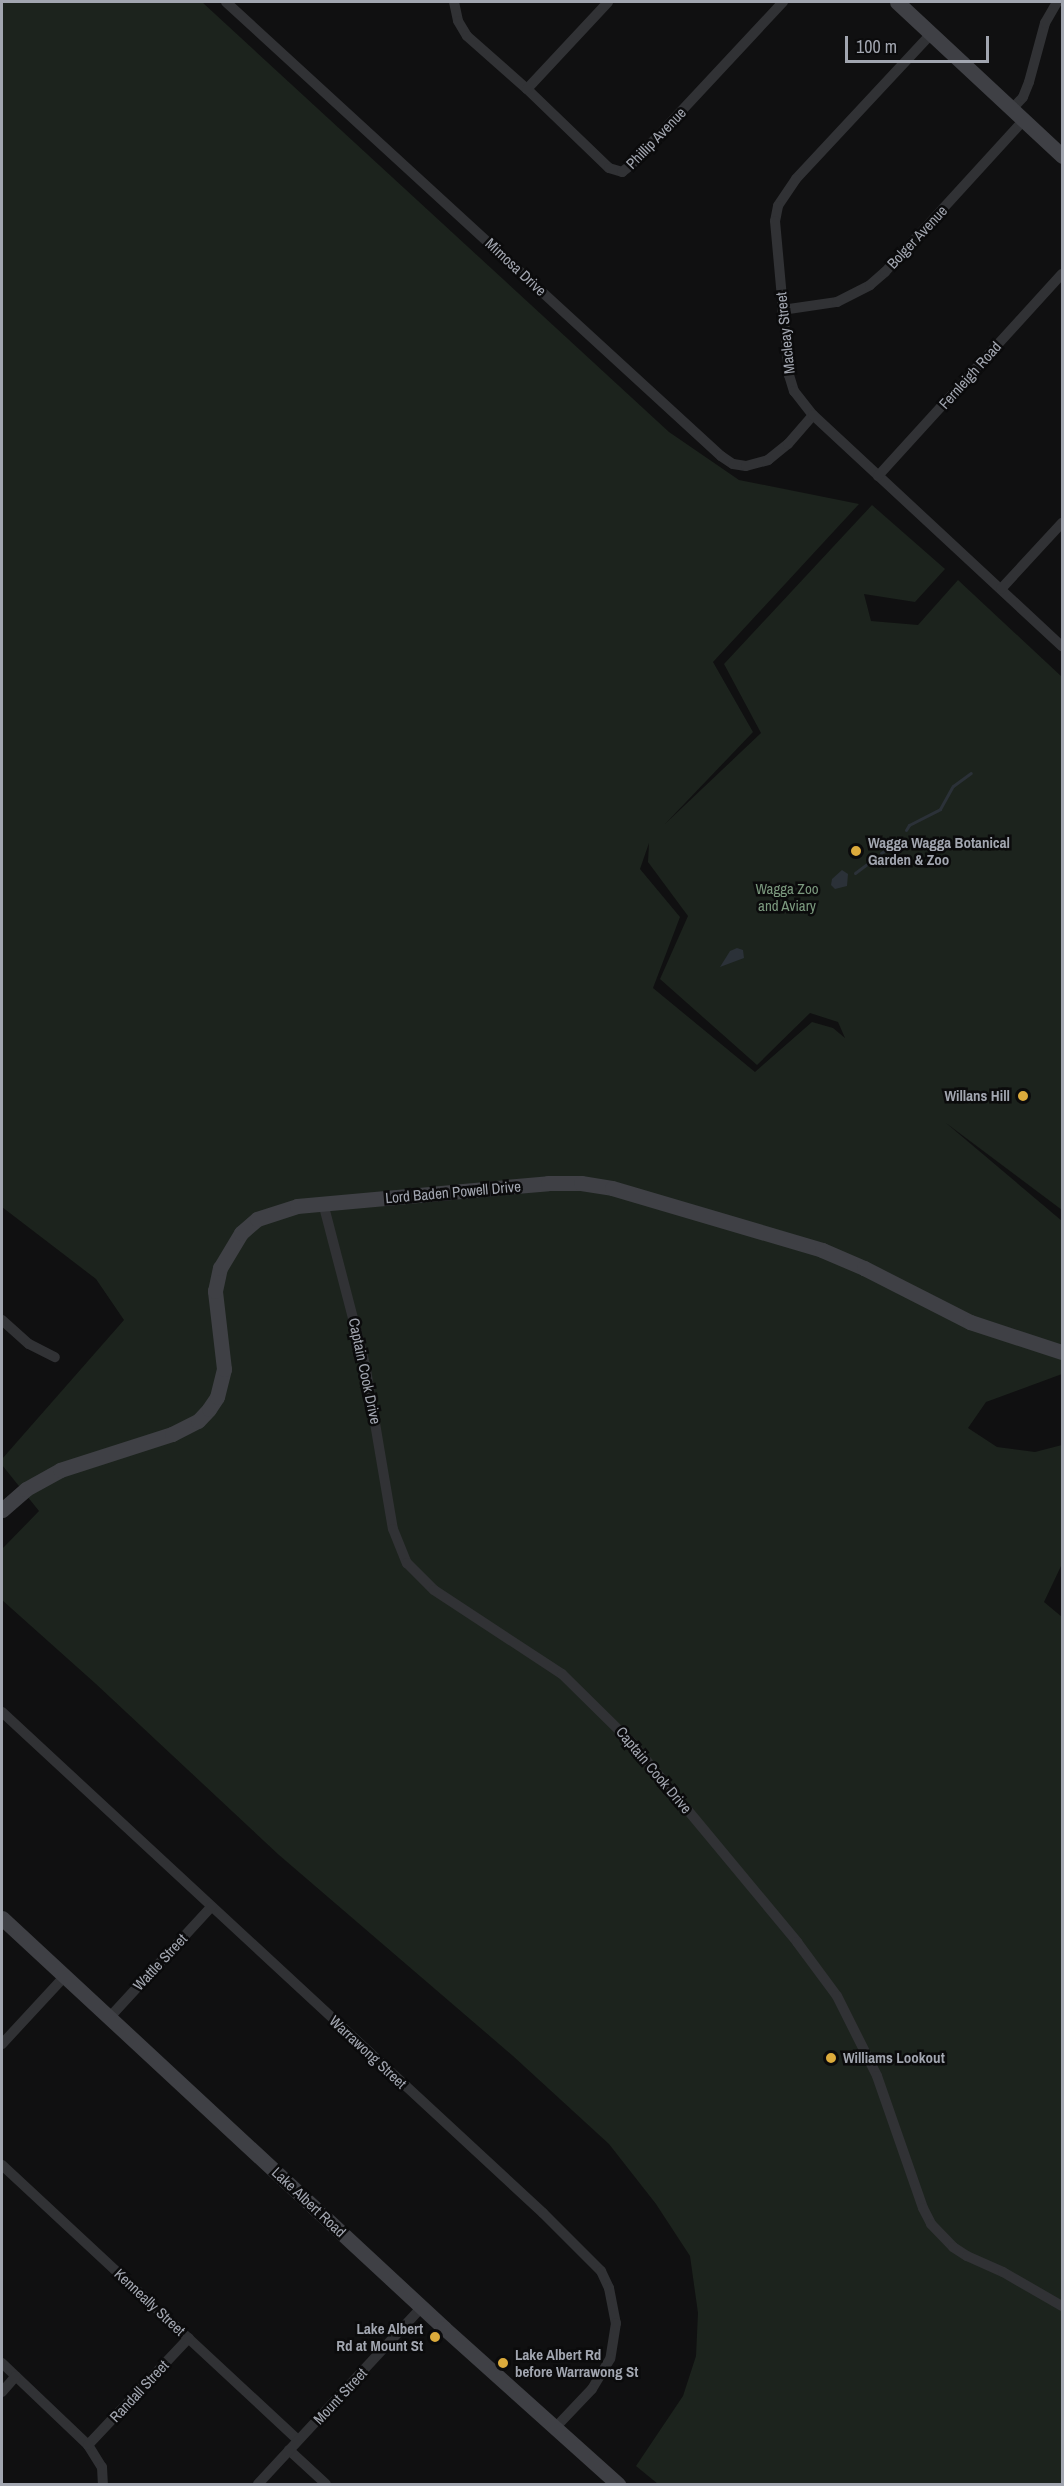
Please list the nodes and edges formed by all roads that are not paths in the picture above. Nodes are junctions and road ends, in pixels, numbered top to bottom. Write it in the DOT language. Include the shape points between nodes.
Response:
graph roads {
  1 [pos="226,2"];
  2 [pos="454,2"];
  3 [pos="608,2"];
  4 [pos="783,2"];
  5 [pos="897,2"];
  6 [pos="1056,2"];
  7 [pos="931,34"];
  8 [pos="527,89"];
  9 [pos="1012,109"];
  10 [pos="1024,120"];
  11 [pos="1062,156"];
  12 [pos="1062,274"];
  13 [pos="782,310"];
  14 [pos="813,416"];
  15 [pos="878,476"];
  16 [pos="1062,522"];
  17 [pos="1001,589"];
  18 [pos="1062,646"];
  19 [pos="323,1203"];
  20 [pos="2,1320"];
  21 [pos="1062,1352"];
  22 [pos="55,1357"];
  23 [pos="4,1503"];
  24 [pos="2,1712"];
  25 [pos="211,1907"];
  26 [pos="2,1918"];
  27 [pos="65,1976"];
  28 [pos="109,2018"];
  29 [pos="2,2044"];
  30 [pos="2,2165"];
  31 [pos="1062,2306"];
  32 [pos="422,2307"];
  33 [pos="189,2338"];
  34 [pos="2,2363"];
  35 [pos="16,2376"];
  36 [pos="2,2392"];
  37 [pos="555,2428"];
  38 [pos="298,2440"];
  39 [pos="88,2445"];
  40 [pos="289,2450"];
  41 [pos="103,2484"];
  42 [pos="258,2484"];
  43 [pos="326,2484"];
  44 [pos="618,2484"];
  1 -- 14 [label="street, Mimosa Drive" via="721,456 746,466 768,460"];
  2 -- 8 [label="street, Phillip Avenue" via="458,21 467,36"];
  3 -- 8 [label="street"];
  4 -- 8 [label="street, Phillip Avenue" via="622,172 609,168"];
  5 -- 7 [label="street"];
  6 -- 9 [label="street" via="1041,34 1023,97"];
  7 -- 9 [label="street"];
  7 -- 13 [label="street, Macleay Street" via="785,192 776,221"];
  9 -- 10 [label="street"];
  10 -- 11 [label="street"];
  10 -- 13 [label="street, Bolger Avenue" via="870,285 837,302"];
  12 -- 15 [label="street, Fernleigh Road"];
  13 -- 14 [label="street, Macleay Street" via="789,375 794,391"];
  14 -- 15 [label="street, Macleay Street"];
  15 -- 17 [label="street, Macleay Street"];
  16 -- 17 [label="street"];
  17 -- 18 [label="street, Macleay Street"];
  19 -- 21 [label="street, Lord Baden Powell Drive" via="548,1183 612,1188 822,1250 970,1322"];
  19 -- 23 [label="street, Lord Baden Powell Drive" via="276,1210 257,1219 228,1251 215,1291 223,1356 222,1383 217,1397 198,1421 172,1434 60,1470"];
  19 -- 31 [label="street, Captain Cook Drive" via="365,1364 393,1529 407,1563 434,1590 562,1674 632,1743 837,1996 877,2076 931,2224 953,2247"];
  20 -- 22 [label="street" via="29,1344"];
  24 -- 25 [label="street, Warrawong Street"];
  25 -- 28 [label="street, Wattle Street"];
  25 -- 37 [label="street, Warrawong Street" via="601,2271 615,2323 610,2359 592,2389"];
  26 -- 27 [label="street, Lake Albert Road"];
  27 -- 28 [label="street, Lake Albert Road"];
  27 -- 29 [label="street"];
  28 -- 32 [label="street, Lake Albert Road"];
  30 -- 33 [label="street, Kenneally Street"];
  32 -- 37 [label="street, Lake Albert Road"];
  32 -- 38 [label="street, Mount Street"];
  33 -- 38 [label="street, Kenneally Street"];
  33 -- 39 [label="street, Randall Street"];
  34 -- 35 [label="street"];
  35 -- 36 [label="street"];
  35 -- 39 [label="street"];
  37 -- 44 [label="street, Lake Albert Road"];
  38 -- 40 [label="street, Mount Street"];
  39 -- 41 [label="street" via="102,2467"];
  40 -- 42 [label="street, Mount Street"];
  40 -- 43 [label="street"];
}
